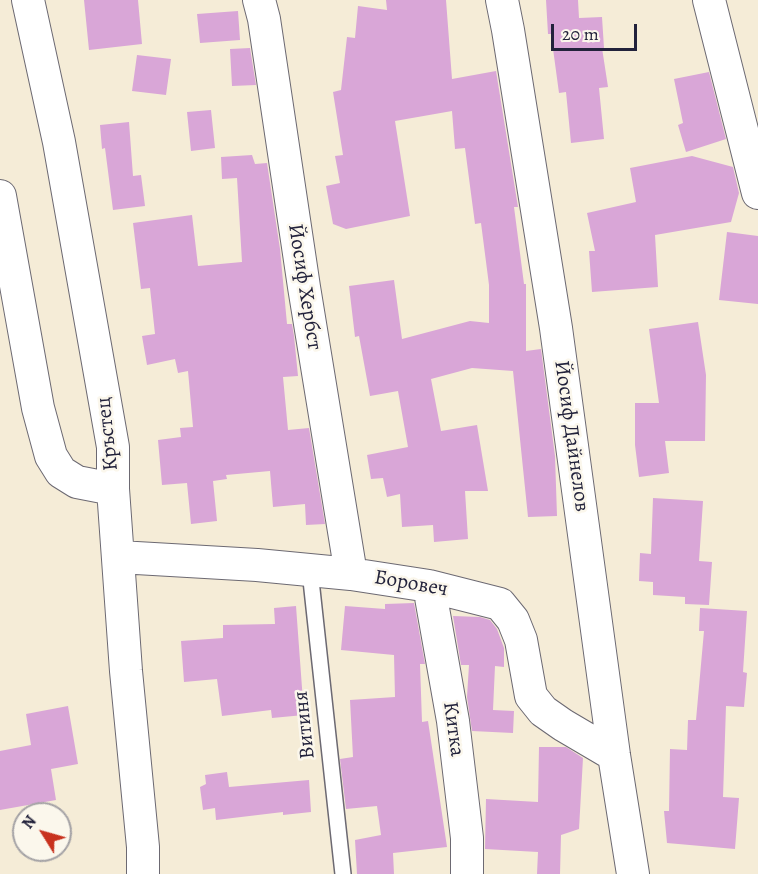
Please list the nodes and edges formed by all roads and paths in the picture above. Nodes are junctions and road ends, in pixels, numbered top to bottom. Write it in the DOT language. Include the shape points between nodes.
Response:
graph roads {
  1 [pos="28,0"];
  2 [pos="259,0"];
  3 [pos="502,0"];
  4 [pos="709,0"];
  5 [pos="758,193"];
  6 [pos="0,196"];
  7 [pos="113,489"];
  8 [pos="119,557"];
  9 [pos="310,571"];
  10 [pos="351,574"];
  11 [pos="429,586"];
  12 [pos="614,755"];
  13 [pos="143,874"];
  14 [pos="343,874"];
  15 [pos="467,874"];
  16 [pos="633,874"];
  1 -- 7 [label="street, Кръстец" via="59,142 113,447"];
  2 -- 10 [label="street, Йосиф Хербст"];
  3 -- 12 [label="street, Йосиф Дайнелов" via="556,328"];
  4 -- 5 [label="street"];
  6 -- 7 [label="street" via="38,408 51,456 61,472 77,482"];
  7 -- 8 [label="street, Кръстец"];
  8 -- 9 [label="street, Боровеч"];
  8 -- 13 [label="street, Кръстец"];
  9 -- 10 [label="street, Боровеч"];
  9 -- 14 [label="lane, Витиня"];
  10 -- 11 [label="street, Боровеч"];
  11 -- 12 [label="street, Боровеч" via="500,604 521,640 531,696 543,711"];
  11 -- 15 [label="street, Китка" via="453,721 467,838"];
  12 -- 16 [label="street, Йосиф Дайнелов"];
}
